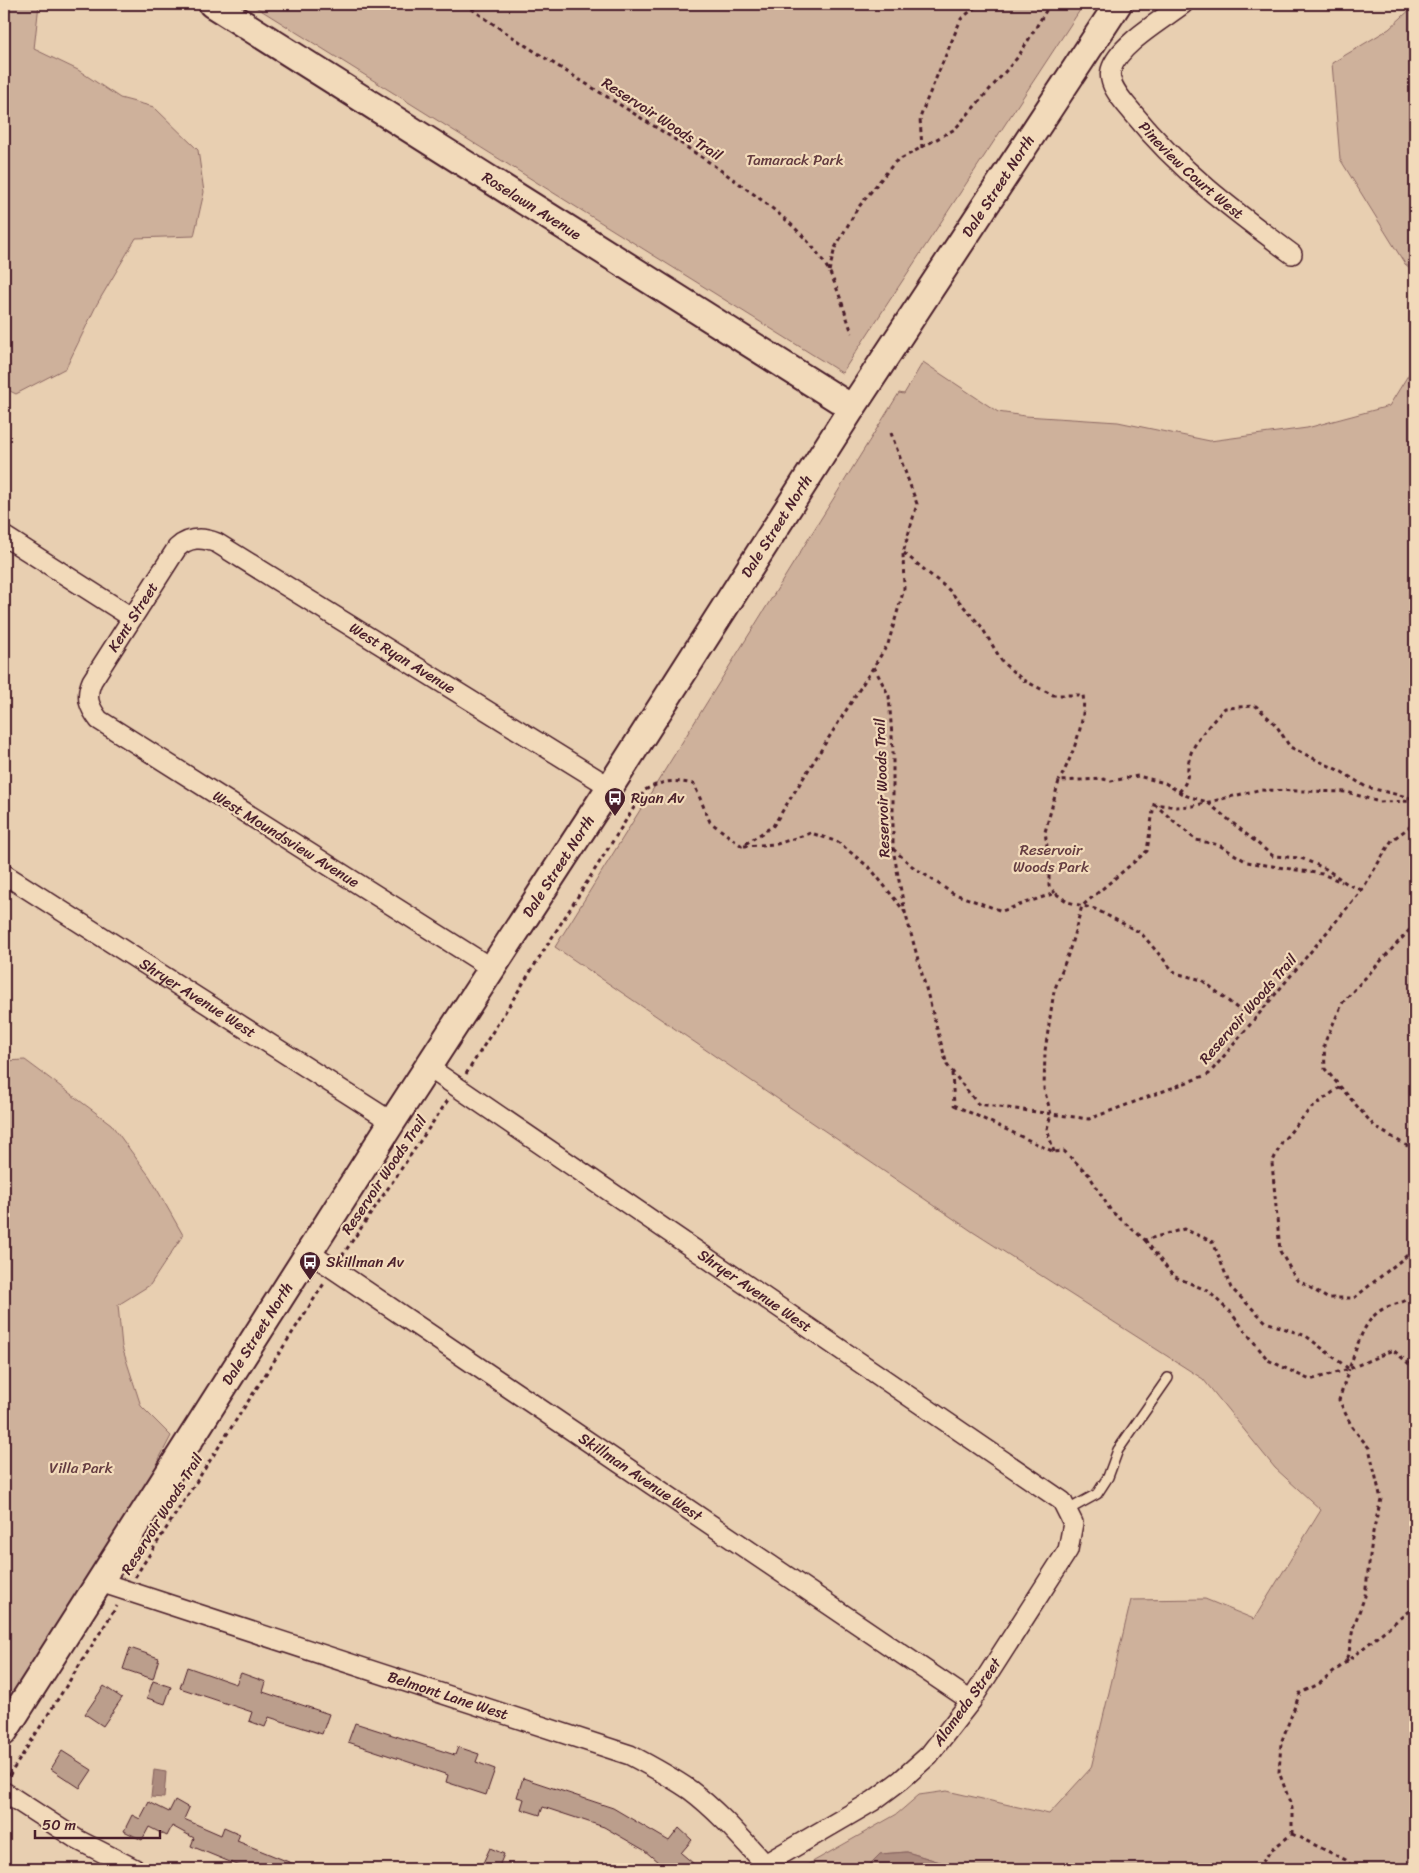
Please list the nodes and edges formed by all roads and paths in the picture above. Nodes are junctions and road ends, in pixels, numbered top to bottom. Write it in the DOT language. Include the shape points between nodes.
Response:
graph roads {
  1 [pos="212,4"];
  2 [pos="465,4"];
  3 [pos="979,4"];
  4 [pos="1118,4"];
  5 [pos="1181,4"];
  6 [pos="1048,5"];
  7 [pos="922,148"];
  8 [pos="1292,254"];
  9 [pos="829,272"];
  10 [pos="852,333"];
  11 [pos="852,408"];
  12 [pos="891,433"];
  13 [pos="4,536"];
  14 [pos="192,539"];
  15 [pos="903,553"];
  16 [pos="131,617"];
  17 [pos="874,666"];
  18 [pos="88,702"];
  19 [pos="1059,781"];
  20 [pos="610,788"];
  21 [pos="1179,792"];
  22 [pos="1415,800"];
  23 [pos="1207,802"];
  24 [pos="1154,804"];
  25 [pos="1415,823"];
  26 [pos="742,846"];
  27 [pos="893,849"];
  28 [pos="4,874"];
  29 [pos="1349,885"];
  30 [pos="1362,890"];
  31 [pos="1056,893"];
  32 [pos="1082,906"];
  33 [pos="905,912"];
  34 [pos="1415,924"];
  35 [pos="492,968"];
  36 [pos="1278,992"];
  37 [pos="428,1068"];
  38 [pos="952,1071"];
  39 [pos="1340,1086"];
  40 [pos="457,1087"];
  41 [pos="1051,1114"];
  42 [pos="392,1122"];
  43 [pos="1054,1152"];
  44 [pos="1415,1156"];
  45 [pos="1145,1240"];
  46 [pos="1415,1249"];
  47 [pos="310,1253"];
  48 [pos="333,1269"];
  49 [pos="1415,1292"];
  50 [pos="1349,1369"];
  51 [pos="1415,1369"];
  52 [pos="1168,1378"];
  53 [pos="1070,1517"];
  54 [pos="100,1582"];
  55 [pos="126,1591"];
  56 [pos="1415,1606"];
  57 [pos="1345,1662"];
  58 [pos="971,1701"];
  59 [pos="4,1732"];
  60 [pos="6,1784"];
  61 [pos="1292,1834"];
  62 [pos="762,1866"];
  63 [pos="135,1869"];
  64 [pos="1258,1869"];
  65 [pos="1354,1869"];
  1 -- 11 [label="main road, Roselawn Avenue"];
  2 -- 9 [label="path, Reservoir Woods Trail" via="514,39 676,138 766,203 799,231"];
  3 -- 7 [label="path" via="961,20 926,102 920,118"];
  4 -- 11 [label="main road, Dale Street North"];
  5 -- 8 [label="street, Pineview Court West" via="1116,56 1110,72 1116,92 1169,154 1232,210"];
  6 -- 7 [label="path" via="1018,57 955,130"];
  7 -- 9 [label="path" via="895,162 857,209 835,248"];
  9 -- 10 [label="path, Reservoir Woods Trail"];
  11 -- 20 [label="main road, Dale Street North"];
  12 -- 15 [label="path" via="917,504"];
  13 -- 16 [label="street"];
  14 -- 16 [label="street, Kent Street" via="177,548"];
  14 -- 20 [label="street, West Ryan Avenue" via="217,543"];
  15 -- 17 [label="path" via="904,589 888,644"];
  15 -- 19 [label="path" via="949,590 981,626 1003,663 1016,674 1053,695 1083,695 1085,705 1078,733"];
  16 -- 18 [label="street, Kent Street" via="92,681"];
  17 -- 26 [label="path" via="773,826"];
  17 -- 27 [label="path, Reservoir Woods Trail" via="889,696 893,750"];
  18 -- 35 [label="street, West Moundsview Avenue" via="100,720"];
  19 -- 21 [label="path" via="1111,781 1138,776 1165,783"];
  19 -- 31 [label="path" via="1045,832 1049,886"];
  20 -- 35 [label="main road, Dale Street North"];
  21 -- 22 [label="path" via="1188,782 1190,755 1207,728 1225,708 1256,706 1276,725 1290,747 1366,787"];
  21 -- 23 [label="path"];
  22 -- 23 [label="path" via="1380,802 1347,792 1258,790"];
  23 -- 24 [label="path" via="1176,807"];
  23 -- 29 [label="path" via="1273,856 1301,858 1326,869"];
  24 -- 29 [label="path" via="1196,840 1219,845 1247,862 1322,874"];
  24 -- 32 [label="path" via="1147,851"];
  25 -- 30 [label="path, Reservoir Woods Trail" via="1392,840"];
  26 -- 33 [label="path, Reservoir Woods Trail" via="777,844 811,833 838,842 871,869"];
  26 -- 40 [label="path, Reservoir Woods Trail" via="710,822 694,784 672,780 645,790"];
  27 -- 31 [label="path" via="952,893 1002,911"];
  27 -- 33 [label="path, Reservoir Woods Trail"];
  28 -- 42 [label="street, Shryer Avenue West"];
  29 -- 30 [label="path"];
  30 -- 36 [label="path, Reservoir Woods Trail"];
  31 -- 32 [label="path" via="1068,902"];
  32 -- 36 [label="path" via="1095,909 1141,933 1175,973 1202,980 1242,1012"];
  32 -- 41 [label="path" via="1054,991 1045,1050 1044,1089"];
  33 -- 38 [label="path, Reservoir Woods Trail" via="947,1065"];
  34 -- 39 [label="path" via="1343,1002 1324,1044 1325,1069"];
  35 -- 37 [label="main road, Dale Street North"];
  36 -- 41 [label="path, Reservoir Woods Trail" via="1209,1074 1089,1119"];
  37 -- 40 [label="street, Shryer Avenue West"];
  37 -- 42 [label="main road, Dale Street North"];
  38 -- 41 [label="path, Reservoir Woods Trail" via="978,1104"];
  38 -- 43 [label="path" via="954,1105"];
  39 -- 44 [label="path" via="1375,1126 1411,1148"];
  39 -- 46 [label="path" via="1310,1109 1282,1142 1272,1163 1280,1251 1296,1279 1327,1298 1354,1298"];
  40 -- 48 [label="path, Reservoir Woods Trail"];
  40 -- 53 [label="street, Shryer Avenue West" via="1062,1501"];
  41 -- 43 [label="path" via="1047,1129"];
  42 -- 47 [label="main road, Dale Street North"];
  43 -- 45 [label="path" via="1064,1151 1089,1175 1111,1211"];
  45 -- 50 [label="path" via="1173,1276 1208,1291 1231,1313 1268,1360 1310,1380"];
  45 -- 50 [label="path" via="1184,1229 1213,1242 1231,1288 1266,1322 1306,1336"];
  47 -- 48 [label="street, Skillman Avenue West"];
  47 -- 54 [label="main road, Dale Street North"];
  48 -- 55 [label="path, Reservoir Woods Trail"];
  48 -- 58 [label="street, Skillman Avenue West"];
  49 -- 50 [label="path" via="1409,1300 1383,1308 1366,1326"];
  50 -- 51 [label="path" via="1393,1350"];
  50 -- 57 [label="path" via="1339,1400 1352,1427 1369,1448 1382,1499 1373,1532 1365,1596"];
  52 -- 53 [label="lane" via="1118,1450 1108,1477 1097,1494"];
  53 -- 58 [label="street, Alameda Street" via="1068,1550"];
  54 -- 55 [label="street, Belmont Lane West"];
  54 -- 59 [label="main road, Dale Street North"];
  55 -- 60 [label="path, Reservoir Woods Trail"];
  55 -- 62 [label="street, Belmont Lane West" via="630,1756 690,1790 717,1813"];
  56 -- 57 [label="path"];
  57 -- 61 [label="path" via="1320,1684 1300,1693 1281,1743 1279,1772 1292,1808"];
  58 -- 62 [label="street, Alameda Street" via="928,1755 901,1780 858,1810"];
  60 -- 63 [label="street" via="78,1840"];
  61 -- 64 [label="path" via="1272,1850"];
  61 -- 65 [label="path" via="1346,1860"];
}
